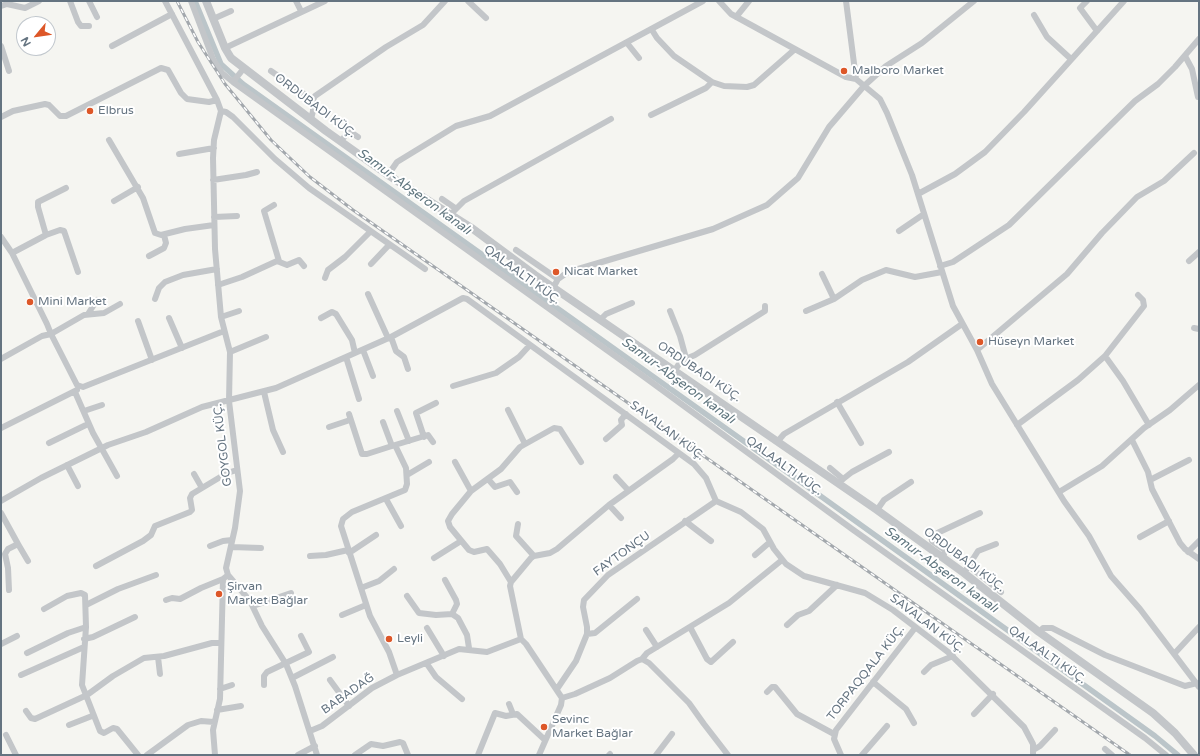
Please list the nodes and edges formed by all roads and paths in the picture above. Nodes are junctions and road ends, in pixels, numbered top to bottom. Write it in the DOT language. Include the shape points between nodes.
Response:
graph roads {
  1 [pos="39,1"];
  2 [pos="70,1"];
  3 [pos="89,1"];
  4 [pos="165,1"];
  5 [pos="191,1"];
  6 [pos="206,1"];
  7 [pos="296,1"];
  8 [pos="325,1"];
  9 [pos="445,1"];
  10 [pos="468,1"];
  11 [pos="703,1"];
  12 [pos="719,1"];
  13 [pos="749,1"];
  14 [pos="846,1"];
  15 [pos="974,1"];
  16 [pos="1087,1"];
  17 [pos="1124,1"];
  18 [pos="1,6"];
  19 [pos="231,11"];
  20 [pos="301,12"];
  21 [pos="172,14"];
  22 [pos="1034,15"];
  23 [pos="97,17"];
  24 [pos="736,17"];
  25 [pos="486,18"];
  26 [pos="213,19"];
  27 [pos="89,26"];
  28 [pos="652,30"];
  29 [pos="1097,31"];
  30 [pos="1199,39"];
  31 [pos="627,43"];
  32 [pos="1,46"];
  33 [pos="112,46"];
  34 [pos="225,48"];
  35 [pos="794,50"];
  36 [pos="1185,56"];
  37 [pos="639,58"];
  38 [pos="1071,59"];
  39 [pos="244,68"];
  40 [pos="271,71"];
  41 [pos="9,72"];
  42 [pos="856,79"];
  43 [pos="233,82"];
  44 [pos="712,82"];
  45 [pos="864,86"];
  46 [pos="1198,97"];
  47 [pos="217,100"];
  48 [pos="313,100"];
  49 [pos="221,111"];
  50 [pos="651,115"];
  51 [pos="1,117"];
  52 [pos="311,119"];
  53 [pos="611,119"];
  54 [pos="358,137"];
  55 [pos="109,140"];
  56 [pos="341,141"];
  57 [pos="214,148"];
  58 [pos="1194,153"];
  59 [pos="179,154"];
  60 [pos="257,172"];
  61 [pos="388,175"];
  62 [pos="213,180"];
  63 [pos="138,187"];
  64 [pos="66,188"];
  65 [pos="918,194"];
  66 [pos="442,199"];
  67 [pos="114,201"];
  68 [pos="274,205"];
  69 [pos="453,211"];
  70 [pos="924,214"];
  71 [pos="238,216"];
  72 [pos="214,217"];
  73 [pos="214,225"];
  74 [pos="899,231"];
  75 [pos="370,232"];
  76 [pos="164,235"];
  77 [pos="46,236"];
  78 [pos="1,237"];
  79 [pos="389,245"];
  80 [pos="516,250"];
  81 [pos="1199,252"];
  82 [pos="12,253"];
  83 [pos="148,256"];
  84 [pos="279,261"];
  85 [pos="1189,261"];
  86 [pos="371,264"];
  87 [pos="304,266"];
  88 [pos="217,269"];
  89 [pos="425,269"];
  90 [pos="941,269"];
  91 [pos="78,272"];
  92 [pos="822,274"];
  93 [pos="325,278"];
  94 [pos="558,279"];
  95 [pos="218,285"];
  96 [pos="554,288"];
  97 [pos="368,294"];
  98 [pos="1138,295"];
  99 [pos="155,299"];
  100 [pos="834,299"];
  101 [pos="97,300"];
  102 [pos="632,303"];
  103 [pos="120,304"];
  104 [pos="765,306"];
  105 [pos="239,311"];
  106 [pos="670,311"];
  107 [pos="806,311"];
  108 [pos="88,314"];
  109 [pos="221,317"];
  110 [pos="169,318"];
  111 [pos="321,318"];
  112 [pos="600,320"];
  113 [pos="138,321"];
  114 [pos="962,324"];
  115 [pos="224,331"];
  116 [pos="50,334"];
  117 [pos="266,337"];
  118 [pos="390,338"];
  119 [pos="530,345"];
  120 [pos="182,348"];
  121 [pos="363,350"];
  122 [pos="977,350"];
  123 [pos="230,352"];
  124 [pos="356,352"];
  125 [pos="1105,356"];
  126 [pos="346,357"];
  127 [pos="686,358"];
  128 [pos="1,359"];
  129 [pos="152,360"];
  130 [pos="408,369"];
  131 [pos="675,370"];
  132 [pos="373,376"];
  133 [pos="1199,385"];
  134 [pos="453,386"];
  135 [pos="77,389"];
  136 [pos="264,392"];
  137 [pos="359,399"];
  138 [pos="229,401"];
  139 [pos="436,402"];
  140 [pos="837,402"];
  141 [pos="102,404"];
  142 [pos="397,410"];
  143 [pos="508,410"];
  144 [pos="84,411"];
  145 [pos="626,414"];
  146 [pos="383,422"];
  147 [pos="88,424"];
  148 [pos="1148,424"];
  149 [pos="1017,425"];
  150 [pos="329,427"];
  151 [pos="1,428"];
  152 [pos="424,437"];
  153 [pos="606,439"];
  154 [pos="1132,440"];
  155 [pos="409,441"];
  156 [pos="778,441"];
  157 [pos="433,442"];
  158 [pos="49,443"];
  159 [pos="861,443"];
  160 [pos="525,444"];
  161 [pos="394,446"];
  162 [pos="101,448"];
  163 [pos="282,452"];
  164 [pos="888,452"];
  165 [pos="679,453"];
  166 [pos="1189,460"];
  167 [pos="429,462"];
  168 [pos="455,462"];
  169 [pos="581,462"];
  170 [pos="67,465"];
  171 [pos="830,468"];
  172 [pos="237,470"];
  173 [pos="194,474"];
  174 [pos="407,475"];
  175 [pos="117,476"];
  176 [pos="616,477"];
  177 [pos="488,479"];
  178 [pos="1150,480"];
  179 [pos="840,481"];
  180 [pos="911,482"];
  181 [pos="78,486"];
  182 [pos="202,488"];
  183 [pos="628,490"];
  184 [pos="471,491"];
  185 [pos="517,492"];
  186 [pos="1059,492"];
  187 [pos="386,499"];
  188 [pos="1,501"];
  189 [pos="716,501"];
  190 [pos="609,505"];
  191 [pos="877,510"];
  192 [pos="1,513"];
  193 [pos="980,513"];
  194 [pos="621,518"];
  195 [pos="685,521"];
  196 [pos="1168,521"];
  197 [pos="518,524"];
  198 [pos="401,526"];
  199 [pos="376,535"];
  200 [pos="1140,537"];
  201 [pos="461,541"];
  202 [pos="711,541"];
  203 [pos="1199,541"];
  204 [pos="770,542"];
  205 [pos="231,543"];
  206 [pos="18,544"];
  207 [pos="996,544"];
  208 [pos="210,546"];
  209 [pos="261,548"];
  210 [pos="348,551"];
  211 [pos="1188,552"];
  212 [pos="755,555"];
  213 [pos="310,556"];
  214 [pos="534,556"];
  215 [pos="434,558"];
  216 [pos="943,558"];
  217 [pos="1199,559"];
  218 [pos="782,560"];
  219 [pos="28,561"];
  220 [pos="96,566"];
  221 [pos="969,566"];
  222 [pos="394,569"];
  223 [pos="964,573"];
  224 [pos="156,574"];
  225 [pos="228,575"];
  226 [pos="223,579"];
  227 [pos="445,580"];
  228 [pos="512,582"];
  229 [pos="837,585"];
  230 [pos="361,588"];
  231 [pos="9,590"];
  232 [pos="1000,592"];
  233 [pos="291,593"];
  234 [pos="407,596"];
  235 [pos="637,599"];
  236 [pos="166,600"];
  237 [pos="86,605"];
  238 [pos="366,605"];
  239 [pos="253,606"];
  240 [pos="44,609"];
  241 [pos="452,614"];
  242 [pos="342,615"];
  243 [pos="135,617"];
  244 [pos="787,625"];
  245 [pos="1199,626"];
  246 [pos="86,627"];
  247 [pos="690,627"];
  248 [pos="427,628"];
  249 [pos="915,628"];
  250 [pos="646,630"];
  251 [pos="1039,632"];
  252 [pos="586,634"];
  253 [pos="17,636"];
  254 [pos="301,636"];
  255 [pos="84,639"];
  256 [pos="521,639"];
  257 [pos="733,642"];
  258 [pos="221,643"];
  259 [pos="1,644"];
  260 [pos="84,647"];
  261 [pos="657,647"];
  262 [pos="469,648"];
  263 [pos="27,653"];
  264 [pos="1174,654"];
  265 [pos="444,656"];
  266 [pos="953,656"];
  267 [pos="158,657"];
  268 [pos="333,657"];
  269 [pos="642,659"];
  270 [pos="286,664"];
  271 [pos="427,664"];
  272 [pos="924,672"];
  273 [pos="160,674"];
  274 [pos="21,675"];
  275 [pos="397,675"];
  276 [pos="292,678"];
  277 [pos="330,680"];
  278 [pos="873,682"];
  279 [pos="232,685"];
  280 [pos="264,685"];
  281 [pos="1198,685"];
  282 [pos="220,689"];
  283 [pos="557,689"];
  284 [pos="767,692"];
  285 [pos="993,694"];
  286 [pos="87,695"];
  287 [pos="562,698"];
  288 [pos="462,699"];
  289 [pos="509,704"];
  290 [pos="241,706"];
  291 [pos="349,706"];
  292 [pos="217,710"];
  293 [pos="26,711"];
  294 [pos="513,714"];
  295 [pos="974,714"];
  296 [pos="92,716"];
  297 [pos="214,722"];
  298 [pos="914,723"];
  299 [pos="69,725"];
  300 [pos="887,726"];
  301 [pos="1054,730"];
  302 [pos="310,731"];
  303 [pos="672,734"];
  304 [pos="834,734"];
  305 [pos="6,735"];
  306 [pos="544,740"];
  307 [pos="315,746"];
  308 [pos="1105,749"];
  309 [pos="1034,752"];
  310 [pos="838,754"];
  311 [pos="16,755"];
  312 [pos="138,755"];
  313 [pos="147,755"];
  314 [pos="215,755"];
  315 [pos="298,755"];
  316 [pos="316,755"];
  317 [pos="355,755"];
  318 [pos="408,755"];
  319 [pos="478,755"];
  320 [pos="539,755"];
  321 [pos="656,755"];
  322 [pos="728,755"];
  323 [pos="862,755"];
  324 [pos="1112,755"];
  325 [pos="1166,755"];
  326 [pos="1194,755"];
  1 -- 18 [label="street" via="25,8 7,4"];
  2 -- 27 [label="street" via="81,26"];
  3 -- 23 [label="street"];
  4 -- 21 [label="street"];
  5 -- 43 [label="street" via="213,59 222,73"];
  6 -- 26 [label="street, ORDUBADI KÜÇ."];
  7 -- 20 [label="street"];
  8 -- 20 [label="street"];
  9 -- 48 [label="street" via="422,25 364,62"];
  10 -- 25 [label="street"];
  11 -- 28 [label="street"];
  12 -- 24 [label="street"];
  13 -- 24 [label="street"];
  14 -- 42 [label="street"];
  15 -- 45 [label="street" via="928,38 886,66"];
  16 -- 29 [label="street" via="1080,8"];
  17 -- 29 [label="street"];
  19 -- 26 [label="street"];
  20 -- 34 [label="street"];
  21 -- 33 [label="street"];
  21 -- 47 [label="street"];
  22 -- 38 [label="street" via="1047,37"];
  24 -- 35 [label="street"];
  26 -- 34 [label="street, ORDUBADI KÜÇ."];
  28 -- 31 [label="street"];
  28 -- 44 [label="street" via="674,56"];
  29 -- 38 [label="street"];
  30 -- 36 [label="street"];
  31 -- 37 [label="street"];
  31 -- 61 [label="street" via="490,116 456,126 397,162"];
  32 -- 41 [label="street"];
  34 -- 39 [label="street, ORDUBADI KÜÇ." via="231,58"];
  35 -- 42 [label="street" via="846,77"];
  35 -- 44 [label="street" via="751,87 724,86"];
  36 -- 46 [label="street" via="1192,69"];
  36 -- 90 [label="street" via="1010,225"];
  38 -- 65 [label="street" via="985,152 955,174"];
  39 -- 43 [label="street"];
  39 -- 52 [label="street, ORDUBADI KÜÇ."];
  40 -- 48 [label="street"];
  42 -- 45 [label="street"];
  43 -- 325 [label="street"];
  44 -- 50 [label="street" via="706,88"];
  45 -- 65 [label="street" via="883,104"];
  45 -- 94 [label="street" via="828,127 798,178 767,205 713,230 568,272"];
  47 -- 49 [label="street"];
  47 -- 51 [label="street" via="209,102 187,99 168,70 161,68 66,116 60,116 45,104 13,111"];
  48 -- 52 [label="street"];
  49 -- 57 [label="street, GOYGOL KÜÇ."];
  49 -- 75 [label="street" via="234,117 275,159 309,188"];
  52 -- 56 [label="street, ORDUBADI KÜÇ."];
  53 -- 69 [label="street" via="464,201"];
  54 -- 56 [label="street" via="349,131"];
  55 -- 63 [label="street"];
  56 -- 61 [label="street, ORDUBADI KÜÇ."];
  57 -- 59 [label="street"];
  57 -- 62 [label="street, GOYGOL KÜÇ."];
  58 -- 122 [label="street" via="1170,176 1137,197 1067,274"];
  60 -- 62 [label="street"];
  61 -- 69 [label="street, ORDUBADI KÜÇ."];
  62 -- 72 [label="street, GOYGOL KÜÇ."];
  63 -- 67 [label="street"];
  63 -- 76 [label="street" via="154,230 158,235"];
  64 -- 77 [label="street" via="38,202"];
  65 -- 70 [label="street"];
  66 -- 69 [label="street"];
  68 -- 84 [label="street" via="264,211"];
  69 -- 96 [label="street, ORDUBADI KÜÇ."];
  70 -- 74 [label="street"];
  70 -- 90 [label="street"];
  71 -- 72 [label="street"];
  72 -- 73 [label="street, GOYGOL KÜÇ."];
  73 -- 76 [label="street"];
  73 -- 88 [label="street, GOYGOL KÜÇ."];
  75 -- 79 [label="street"];
  75 -- 93 [label="street" via="328,270"];
  76 -- 83 [label="street" via="164,248"];
  77 -- 82 [label="street"];
  77 -- 91 [label="street" via="60,230 64,231"];
  78 -- 82 [label="street"];
  79 -- 86 [label="street"];
  79 -- 89 [label="street"];
  80 -- 94 [label="street"];
  81 -- 85 [label="street"];
  82 -- 116 [label="street"];
  84 -- 87 [label="street" via="287,265 299,260"];
  84 -- 95 [label="street"];
  88 -- 95 [label="street, GOYGOL KÜÇ."];
  88 -- 99 [label="street" via="183,275 165,282 159,288"];
  90 -- 100 [label="street" via="915,276 886,270 862,280"];
  90 -- 114 [label="street"];
  92 -- 100 [label="street"];
  94 -- 96 [label="street"];
  95 -- 109 [label="street, GOYGOL KÜÇ."];
  96 -- 112 [label="street, ORDUBADI KÜÇ."];
  97 -- 118 [label="street"];
  98 -- 125 [label="street" via="1144,306"];
  100 -- 107 [label="street"];
  101 -- 108 [label="street"];
  102 -- 112 [label="street" via="606,314"];
  103 -- 108 [label="street" via="104,313"];
  104 -- 127 [label="street" via="765,311 695,355"];
  105 -- 109 [label="street"];
  106 -- 127 [label="street"];
  108 -- 116 [label="street"];
  109 -- 115 [label="street, GOYGOL KÜÇ."];
  110 -- 120 [label="street"];
  111 -- 124 [label="street" via="332,312 336,314 352,340"];
  112 -- 131 [label="street, ORDUBADI KÜÇ."];
  113 -- 129 [label="street"];
  114 -- 122 [label="street"];
  114 -- 140 [label="street" via="908,362"];
  115 -- 120 [label="street"];
  115 -- 123 [label="street, GOYGOL KÜÇ."];
  116 -- 128 [label="street"];
  116 -- 135 [label="street"];
  117 -- 123 [label="street"];
  118 -- 119 [label="street, SAVALAN KÜÇ." via="463,298"];
  118 -- 121 [label="street"];
  118 -- 130 [label="street" via="396,351 404,357"];
  119 -- 134 [label="street" via="519,357 496,373"];
  119 -- 145 [label="street, SAVALAN KÜÇ."];
  120 -- 129 [label="street"];
  121 -- 124 [label="street"];
  121 -- 132 [label="street"];
  122 -- 149 [label="street" via="992,384"];
  123 -- 138 [label="street, GOYGOL KÜÇ."];
  124 -- 126 [label="street"];
  125 -- 148 [label="street"];
  125 -- 149 [label="street" via="1078,380"];
  126 -- 136 [label="street"];
  126 -- 137 [label="street"];
  127 -- 131 [label="street"];
  129 -- 135 [label="street"];
  131 -- 156 [label="street, ORDUBADI KÜÇ."];
  133 -- 148 [label="street" via="1170,410"];
  135 -- 144 [label="street"];
  135 -- 151 [label="street"];
  136 -- 138 [label="street"];
  136 -- 163 [label="street" via="273,430"];
  138 -- 162 [label="street" via="196,409 146,432"];
  138 -- 172 [label="street, GOYGOL KÜÇ."];
  139 -- 152 [label="street" via="416,413"];
  140 -- 156 [label="street" via="784,434"];
  140 -- 159 [label="street"];
  141 -- 144 [label="street"];
  142 -- 155 [label="street"];
  143 -- 160 [label="street"];
  144 -- 147 [label="street"];
  145 -- 153 [label="street" via="622,425"];
  145 -- 165 [label="street, SAVALAN KÜÇ."];
  146 -- 161 [label="street"];
  147 -- 158 [label="street"];
  147 -- 162 [label="street"];
  148 -- 154 [label="street"];
  149 -- 186 [label="street"];
  150 -- 161 [label="street" via="350,417 362,454"];
  152 -- 155 [label="street"];
  152 -- 157 [label="street" via="428,435"];
  154 -- 178 [label="street"];
  154 -- 186 [label="street" via="1095,471"];
  155 -- 161 [label="street"];
  156 -- 179 [label="street, ORDUBADI KÜÇ."];
  160 -- 169 [label="street" via="558,427"];
  160 -- 177 [label="street"];
  161 -- 174 [label="street" via="404,463"];
  162 -- 170 [label="street"];
  162 -- 175 [label="street"];
  164 -- 179 [label="street"];
  165 -- 183 [label="street" via="673,460"];
  165 -- 189 [label="street, SAVALAN KÜÇ." via="701,471"];
  166 -- 178 [label="street"];
  167 -- 174 [label="street"];
  168 -- 184 [label="street"];
  170 -- 181 [label="street"];
  170 -- 188 [label="street"];
  171 -- 179 [label="street"];
  172 -- 182 [label="street"];
  172 -- 205 [label="street, GOYGOL KÜÇ." via="239,499"];
  173 -- 182 [label="street"];
  174 -- 187 [label="street" via="405,490"];
  176 -- 183 [label="street"];
  177 -- 184 [label="street"];
  177 -- 185 [label="street" via="495,487 510,482"];
  178 -- 196 [label="street"];
  179 -- 191 [label="street, ORDUBADI KÜÇ."];
  180 -- 191 [label="street" via="884,500"];
  182 -- 220 [label="street" via="191,496 190,512 156,526 151,535 143,541"];
  183 -- 190 [label="street"];
  184 -- 201 [label="street" via="449,520 450,527"];
  186 -- 264 [label="street" via="1089,536 1111,576 1140,608"];
  187 -- 198 [label="street"];
  187 -- 210 [label="street" via="352,512 343,519 341,526"];
  189 -- 195 [label="street, FAYTONÇU"];
  189 -- 204 [label="street, SAVALAN KÜÇ." via="750,519 766,532"];
  190 -- 194 [label="street"];
  190 -- 214 [label="street" via="558,549"];
  191 -- 216 [label="street, ORDUBADI KÜÇ."];
  192 -- 206 [label="street"];
  193 -- 216 [label="street" via="931,536 932,541 945,550"];
  195 -- 202 [label="street"];
  195 -- 252 [label="street, FAYTONÇU" via="608,576 584,600"];
  196 -- 200 [label="street"];
  196 -- 211 [label="street"];
  197 -- 214 [label="street" via="516,536"];
  199 -- 210 [label="street"];
  201 -- 215 [label="street"];
  201 -- 228 [label="street" via="472,552 486,549"];
  203 -- 211 [label="street"];
  204 -- 212 [label="street"];
  204 -- 218 [label="street, SAVALAN KÜÇ."];
  205 -- 208 [label="street" via="223,541"];
  205 -- 209 [label="street"];
  205 -- 225 [label="street, GOYGOL KÜÇ." via="226,564"];
  206 -- 219 [label="street"];
  206 -- 231 [label="street" via="8,549 5,554"];
  207 -- 221 [label="street" via="978,551"];
  210 -- 213 [label="street" via="326,556"];
  210 -- 230 [label="street"];
  211 -- 217 [label="street"];
  214 -- 228 [label="street"];
  216 -- 223 [label="street, ORDUBADI KÜÇ."];
  218 -- 229 [label="street, SAVALAN KÜÇ." via="804,576"];
  218 -- 247 [label="street" via="729,603"];
  221 -- 223 [label="street"];
  221 -- 232 [label="street"];
  222 -- 230 [label="street" via="379,580"];
  223 -- 251 [label="street, ORDUBADI KÜÇ."];
  224 -- 237 [label="street"];
  225 -- 226 [label="street"];
  225 -- 239 [label="street"];
  226 -- 236 [label="street" via="180,599"];
  226 -- 258 [label="street"];
  227 -- 241 [label="street" via="457,604"];
  228 -- 256 [label="street" via="510,590"];
  229 -- 244 [label="street" via="809,611 798,615"];
  229 -- 249 [label="street, SAVALAN KÜÇ." via="865,593 893,610"];
  230 -- 238 [label="street"];
  233 -- 239 [label="street"];
  234 -- 241 [label="street" via="419,613"];
  235 -- 252 [label="street" via="595,633"];
  237 -- 240 [label="street" via="85,595 81,593 67,596"];
  237 -- 246 [label="street"];
  238 -- 242 [label="street"];
  238 -- 275 [label="street"];
  239 -- 270 [label="street" via="262,626"];
  241 -- 262 [label="street" via="463,627"];
  243 -- 255 [label="street"];
  245 -- 264 [label="street"];
  246 -- 255 [label="street"];
  246 -- 263 [label="street"];
  247 -- 257 [label="street" via="711,662"];
  247 -- 261 [label="street"];
  248 -- 265 [label="street"];
  249 -- 266 [label="street, SAVALAN KÜÇ."];
  249 -- 278 [label="street, TORPAQQALA KÜÇ."];
  250 -- 261 [label="street"];
  251 -- 281 [label="street" via="1043,628 1052,628 1105,655 1185,686"];
  251 -- 326 [label="street, ORDUBADI KÜÇ." via="1152,713 1175,733"];
  252 -- 283 [label="street, FAYTONÇU" via="576,661"];
  253 -- 259 [label="street"];
  254 -- 270 [label="street" via="309,652"];
  255 -- 260 [label="street"];
  256 -- 262 [label="street, BABADAĞ" via="487,652"];
  256 -- 283 [label="street"];
  258 -- 267 [label="street" via="198,646"];
  258 -- 282 [label="street"];
  260 -- 274 [label="street"];
  260 -- 286 [label="street" via="81,681"];
  261 -- 269 [label="street"];
  262 -- 265 [label="street, BABADAĞ" via="459,649"];
  264 -- 281 [label="street"];
  265 -- 271 [label="street, BABADAĞ"];
  266 -- 272 [label="street" via="931,665"];
  266 -- 285 [label="street, SAVALAN KÜÇ."];
  267 -- 273 [label="street"];
  267 -- 286 [label="street" via="141,659"];
  268 -- 276 [label="street"];
  269 -- 287 [label="street" via="610,678"];
  269 -- 322 [label="street" via="690,703"];
  270 -- 276 [label="street"];
  270 -- 280 [label="street" via="264,674"];
  271 -- 275 [label="street, BABADAĞ"];
  271 -- 288 [label="street" via="436,677"];
  275 -- 291 [label="street, BABADAĞ" via="372,688"];
  276 -- 302 [label="street"];
  277 -- 291 [label="street"];
  278 -- 298 [label="street" via="906,709"];
  278 -- 304 [label="street, TORPAQQALA KÜÇ."];
  279 -- 282 [label="street"];
  282 -- 292 [label="street"];
  283 -- 287 [label="street"];
  284 -- 304 [label="street" via="776,687 797,714"];
  285 -- 295 [label="street"];
  285 -- 309 [label="street, SAVALAN KÜÇ." via="1028,733"];
  286 -- 293 [label="street" via="35,719"];
  286 -- 296 [label="street"];
  287 -- 306 [label="street" via="561,706"];
  289 -- 294 [label="street"];
  290 -- 292 [label="street"];
  291 -- 302 [label="street, BABADAĞ" via="322,726"];
  292 -- 297 [label="street"];
  294 -- 306 [label="street" via="517,714"];
  294 -- 319 [label="street" via="506,716 494,713"];
  296 -- 299 [label="street"];
  296 -- 312 [label="street" via="102,733 117,729"];
  297 -- 313 [label="street" via="201,721 188,725"];
  297 -- 314 [label="street"];
  300 -- 323 [label="street"];
  301 -- 309 [label="street"];
  302 -- 307 [label="street"];
  303 -- 321 [label="street"];
  304 -- 310 [label="street, TORPAQQALA KÜÇ."];
  305 -- 311 [label="street"];
  306 -- 320 [label="street"];
  307 -- 315 [label="street"];
  307 -- 316 [label="street"];
  308 -- 324 [label="street"];
  317 -- 318 [label="street" via="372,744 383,746 400,742"];
}
